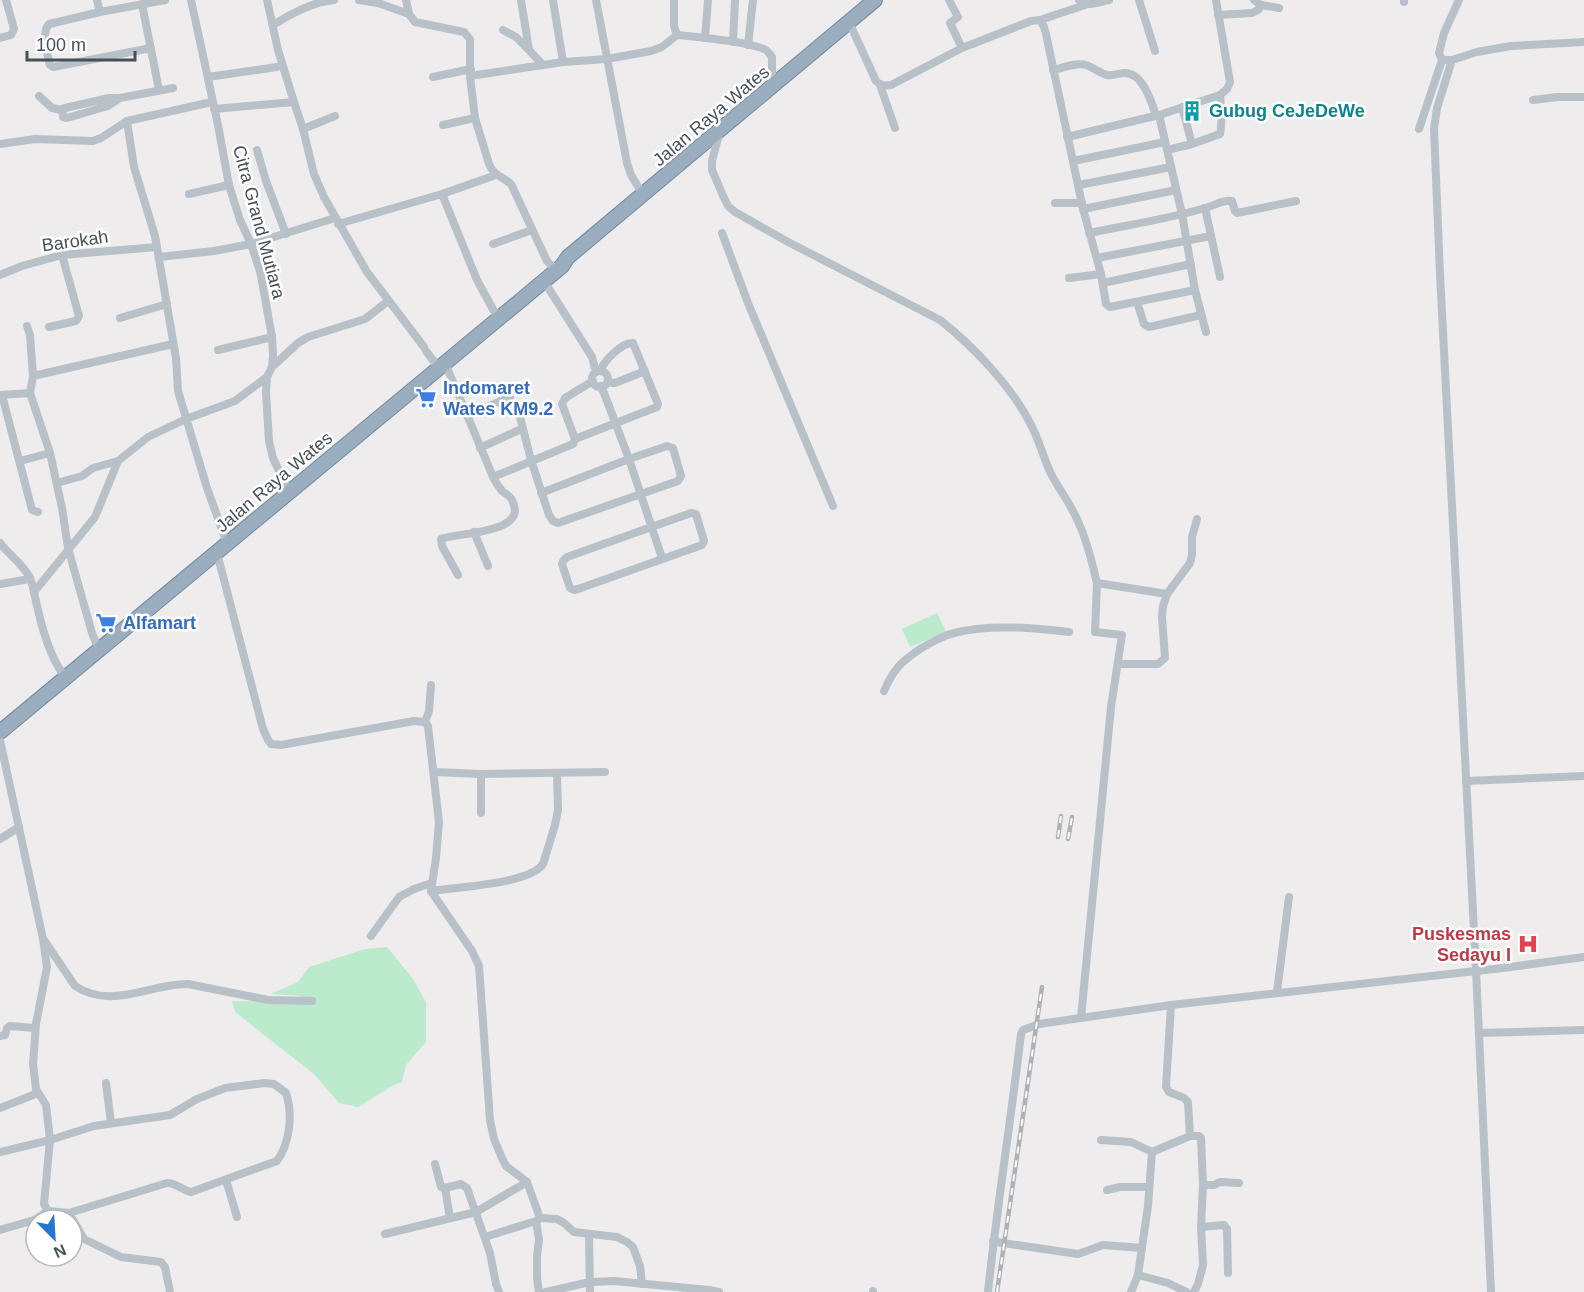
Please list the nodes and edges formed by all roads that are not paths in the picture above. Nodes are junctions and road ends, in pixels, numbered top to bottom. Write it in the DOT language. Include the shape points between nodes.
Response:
graph roads {
  1 [pos="6,0"];
  2 [pos="97,0"];
  3 [pos="165,0"];
  4 [pos="191,0"];
  5 [pos="267,0"];
  6 [pos="334,0"];
  7 [pos="359,0"];
  8 [pos="406,0"];
  9 [pos="521,0"];
  10 [pos="553,0"];
  11 [pos="596,0"];
  12 [pos="674,0"];
  13 [pos="708,0"];
  14 [pos="735,0"];
  15 [pos="753,0"];
  16 [pos="875,0"];
  17 [pos="949,0"];
  18 [pos="1109,0"];
  19 [pos="1139,0"];
  20 [pos="1216,0"];
  21 [pos="1459,0"];
  22 [pos="1082,2"];
  23 [pos="1258,2"];
  24 [pos="142,4"];
  25 [pos="1279,8"];
  26 [pos="100,12"];
  27 [pos="409,14"];
  28 [pos="1218,15"];
  29 [pos="1040,20"];
  30 [pos="849,22"];
  31 [pos="273,25"];
  32 [pos="504,30"];
  33 [pos="676,35"];
  34 [pos="0,38"];
  35 [pos="705,38"];
  36 [pos="733,42"];
  37 [pos="1584,42"];
  38 [pos="748,45"];
  39 [pos="151,48"];
  40 [pos="962,48"];
  41 [pos="529,50"];
  42 [pos="1155,51"];
  43 [pos="607,59"];
  44 [pos="1442,60"];
  45 [pos="1452,60"];
  46 [pos="563,62"];
  47 [pos="543,65"];
  48 [pos="277,67"];
  49 [pos="1053,70"];
  50 [pos="470,73"];
  51 [pos="208,77"];
  52 [pos="433,77"];
  53 [pos="880,85"];
  54 [pos="173,88"];
  55 [pos="772,88"];
  56 [pos="159,90"];
  57 [pos="1220,95"];
  58 [pos="39,96"];
  59 [pos="1584,97"];
  60 [pos="1533,100"];
  61 [pos="294,102"];
  62 [pos="213,106"];
  63 [pos="1182,107"];
  64 [pos="1158,116"];
  65 [pos="335,117"];
  66 [pos="475,118"];
  67 [pos="127,121"];
  68 [pos="443,125"];
  69 [pos="895,128"];
  70 [pos="303,129"];
  71 [pos="1419,129"];
  72 [pos="720,130"];
  73 [pos="1067,137"];
  74 [pos="0,144"];
  75 [pos="1192,144"];
  76 [pos="1166,146"];
  77 [pos="257,150"];
  78 [pos="1073,161"];
  79 [pos="1171,167"];
  80 [pos="496,175"];
  81 [pos="230,185"];
  82 [pos="1078,185"];
  83 [pos="1176,190"];
  84 [pos="189,194"];
  85 [pos="442,194"];
  86 [pos="644,195"];
  87 [pos="1296,201"];
  88 [pos="1055,203"];
  89 [pos="1082,206"];
  90 [pos="1205,208"];
  91 [pos="1182,214"];
  92 [pos="337,221"];
  93 [pos="532,230"];
  94 [pos="722,233"];
  95 [pos="1089,233"];
  96 [pos="286,234"];
  97 [pos="1211,236"];
  98 [pos="1187,241"];
  99 [pos="251,244"];
  100 [pos="493,244"];
  101 [pos="157,247"];
  102 [pos="62,255"];
  103 [pos="159,256"];
  104 [pos="568,257"];
  105 [pos="1097,258"];
  106 [pos="1191,264"];
  107 [pos="551,265"];
  108 [pos="0,275"];
  109 [pos="1220,277"];
  110 [pos="1069,278"];
  111 [pos="1102,278"];
  112 [pos="544,281"];
  113 [pos="1195,290"];
  114 [pos="388,301"];
  115 [pos="1137,302"];
  116 [pos="167,304"];
  117 [pos="495,313"];
  118 [pos="1201,315"];
  119 [pos="120,318"];
  120 [pos="27,326"];
  121 [pos="49,327"];
  122 [pos="1206,332"];
  123 [pos="272,338"];
  124 [pos="174,344"];
  125 [pos="218,350"];
  126 [pos="440,363"];
  127 [pos="272,367"];
  128 [pos="645,371"];
  129 [pos="598,372"];
  130 [pos="33,376"];
  131 [pos="267,377"];
  132 [pos="593,381"];
  133 [pos="608,381"];
  134 [pos="600,386"];
  135 [pos="30,393"];
  136 [pos="1,395"];
  137 [pos="510,397"];
  138 [pos="467,416"];
  139 [pos="520,417"];
  140 [pos="186,419"];
  141 [pos="616,423"];
  142 [pos="519,430"];
  143 [pos="574,439"];
  144 [pos="480,448"];
  145 [pos="50,453"];
  146 [pos="629,459"];
  147 [pos="20,460"];
  148 [pos="531,460"];
  149 [pos="118,461"];
  150 [pos="493,477"];
  151 [pos="57,483"];
  152 [pos="286,486"];
  153 [pos="541,493"];
  154 [pos="640,494"];
  155 [pos="833,506"];
  156 [pos="38,512"];
  157 [pos="1197,519"];
  158 [pos="651,526"];
  159 [pos="474,532"];
  160 [pos="225,538"];
  161 [pos="1,546"];
  162 [pos="68,548"];
  163 [pos="217,553"];
  164 [pos="662,558"];
  165 [pos="488,566"];
  166 [pos="458,576"];
  167 [pos="30,579"];
  168 [pos="1097,583"];
  169 [pos="0,584"];
  170 [pos="34,592"];
  171 [pos="1167,594"];
  172 [pos="1069,632"];
  173 [pos="96,643"];
  174 [pos="1119,664"];
  175 [pos="64,675"];
  176 [pos="431,685"];
  177 [pos="884,691"];
  178 [pos="425,722"];
  179 [pos="0,723"];
  180 [pos="0,732"];
  181 [pos="0,740"];
  182 [pos="434,772"];
  183 [pos="605,772"];
  184 [pos="557,773"];
  185 [pos="481,774"];
  186 [pos="1584,776"];
  187 [pos="1466,782"];
  188 [pos="481,813"];
  189 [pos="19,827"];
  190 [pos="0,839"];
  191 [pos="432,887"];
  192 [pos="1288,897"];
  193 [pos="371,936"];
  194 [pos="43,939"];
  195 [pos="1584,957"];
  196 [pos="1476,970"];
  197 [pos="1277,992"];
  198 [pos="312,1001"];
  199 [pos="1171,1005"];
  200 [pos="1082,1015"];
  201 [pos="35,1028"];
  202 [pos="1584,1030"];
  203 [pos="1480,1033"];
  204 [pos="0,1036"];
  205 [pos="106,1083"];
  206 [pos="38,1093"];
  207 [pos="0,1108"];
  208 [pos="111,1123"];
  209 [pos="1190,1136"];
  210 [pos="50,1140"];
  211 [pos="1101,1140"];
  212 [pos="0,1152"];
  213 [pos="1152,1152"];
  214 [pos="435,1164"];
  215 [pos="226,1180"];
  216 [pos="527,1182"];
  217 [pos="1239,1183"];
  218 [pos="1203,1185"];
  219 [pos="1149,1187"];
  220 [pos="445,1188"];
  221 [pos="1107,1190"];
  222 [pos="46,1208"];
  223 [pos="84,1208"];
  224 [pos="476,1212"];
  225 [pos="237,1217"];
  226 [pos="450,1218"];
  227 [pos="538,1219"];
  228 [pos="24,1223"];
  229 [pos="1201,1227"];
  230 [pos="0,1230"];
  231 [pos="385,1234"];
  232 [pos="589,1235"];
  233 [pos="485,1237"];
  234 [pos="84,1239"];
  235 [pos="993,1241"];
  236 [pos="1142,1248"];
  237 [pos="1228,1273"];
  238 [pos="1138,1275"];
  239 [pos="590,1282"];
  240 [pos="645,1287"];
  241 [pos="170,1292"];
  242 [pos="499,1292"];
  243 [pos="539,1292"];
  244 [pos="546,1292"];
  245 [pos="590,1292"];
  246 [pos="719,1292"];
  247 [pos="988,1292"];
  248 [pos="1131,1292"];
  249 [pos="1187,1292"];
  250 [pos="1194,1292"];
  251 [pos="1491,1292"];
  1 -- 34 [label="street" via="14,29"];
  2 -- 26 [label="street"];
  3 -- 24 [label="street"];
  4 -- 51 [label="street, Citra Grand Mutiara"];
  5 -- 31 [label="street"];
  6 -- 31 [label="street" via="297,11"];
  7 -- 27 [label="street"];
  8 -- 27 [label="street"];
  9 -- 41 [label="street"];
  10 -- 46 [label="street"];
  11 -- 43 [label="street"];
  12 -- 33 [label="street"];
  13 -- 35 [label="street"];
  14 -- 36 [label="street"];
  15 -- 38 [label="street"];
  16 -- 30 [label="highway, Jalan Raya Wates"];
  17 -- 40 [label="street" via="958,17 950,23"];
  18 -- 22 [label="street"];
  19 -- 42 [label="street"];
  20 -- 28 [label="street"];
  21 -- 44 [label="street" via="1444,33 1439,53"];
  22 -- 29 [label="street"];
  23 -- 25 [label="street"];
  23 -- 28 [label="street" via="1258,10 1252,13"];
  24 -- 26 [label="street"];
  24 -- 39 [label="street"];
  26 -- 39 [label="street" via="46,27 50,65"];
  27 -- 50 [label="street" via="415,22 467,34 471,43"];
  28 -- 57 [label="street" via="1230,82"];
  29 -- 40 [label="street"];
  29 -- 49 [label="street"];
  30 -- 53 [label="street"];
  30 -- 55 [label="highway, Jalan Raya Wates"];
  31 -- 61 [label="street"];
  32 -- 41 [label="street"];
  33 -- 35 [label="street"];
  33 -- 43 [label="street" via="651,51"];
  35 -- 36 [label="street"];
  36 -- 38 [label="street"];
  37 -- 45 [label="street" via="1511,46"];
  38 -- 55 [label="street" via="770,54"];
  39 -- 56 [label="street"];
  40 -- 53 [label="street" via="891,86"];
  41 -- 47 [label="street"];
  43 -- 46 [label="street"];
  43 -- 86 [label="street" via="627,163"];
  44 -- 45 [label="street"];
  44 -- 71 [label="street"];
  45 -- 187 [label="street" via="1437,108 1434,140"];
  46 -- 47 [label="street"];
  47 -- 50 [label="street"];
  48 -- 51 [label="street"];
  49 -- 64 [label="street" via="1087,65 1106,75 1135,76 1149,93"];
  49 -- 73 [label="street"];
  50 -- 52 [label="street"];
  50 -- 66 [label="street"];
  51 -- 62 [label="street, Citra Grand Mutiara"];
  53 -- 69 [label="street"];
  54 -- 56 [label="street"];
  55 -- 72 [label="highway, Jalan Raya Wates"];
  56 -- 58 [label="street" via="120,98 108,106 67,118"];
  57 -- 63 [label="street"];
  57 -- 75 [label="street" via="1220,134"];
  59 -- 60 [label="street"];
  61 -- 62 [label="street"];
  61 -- 70 [label="street"];
  62 -- 67 [label="street"];
  62 -- 81 [label="street, Citra Grand Mutiara"];
  63 -- 64 [label="street"];
  63 -- 75 [label="street"];
  64 -- 73 [label="street"];
  64 -- 76 [label="street"];
  65 -- 70 [label="street"];
  66 -- 68 [label="street"];
  66 -- 80 [label="street"];
  67 -- 74 [label="street" via="93,141 35,139"];
  67 -- 101 [label="street" via="134,167"];
  70 -- 92 [label="street" via="314,174"];
  72 -- 86 [label="highway, Jalan Raya Wates"];
  72 -- 168 [label="street" via="712,170 732,210 940,320 1018,400 1051,473 1080,524"];
  73 -- 78 [label="street"];
  75 -- 76 [label="street"];
  76 -- 78 [label="street"];
  76 -- 79 [label="street"];
  77 -- 96 [label="street"];
  78 -- 82 [label="street"];
  79 -- 82 [label="street"];
  79 -- 83 [label="street"];
  80 -- 85 [label="street"];
  80 -- 93 [label="street" via="511,184"];
  81 -- 84 [label="street"];
  81 -- 99 [label="street, Citra Grand Mutiara"];
  82 -- 89 [label="street"];
  83 -- 89 [label="street"];
  83 -- 91 [label="street"];
  85 -- 92 [label="street"];
  85 -- 117 [label="street" via="477,280"];
  86 -- 104 [label="highway, Jalan Raya Wates"];
  87 -- 90 [label="street" via="1237,213 1230,200"];
  88 -- 89 [label="street"];
  89 -- 95 [label="street"];
  90 -- 91 [label="street"];
  90 -- 97 [label="street"];
  91 -- 95 [label="street"];
  91 -- 98 [label="street"];
  92 -- 96 [label="street"];
  92 -- 114 [label="street"];
  93 -- 100 [label="street"];
  93 -- 107 [label="street"];
  94 -- 155 [label="street"];
  95 -- 105 [label="street"];
  96 -- 99 [label="street"];
  97 -- 98 [label="street"];
  97 -- 109 [label="street"];
  98 -- 105 [label="street"];
  98 -- 106 [label="street"];
  99 -- 103 [label="street"];
  99 -- 123 [label="street, Citra Grand Mutiara"];
  101 -- 102 [label="street, Barokah"];
  101 -- 103 [label="street"];
  102 -- 108 [label="street, Barokah"];
  102 -- 121 [label="street" via="80,316 76,321"];
  103 -- 116 [label="street"];
  104 -- 107 [label="highway, Jalan Raya Wates"];
  104 -- 112 [label="highway, Jalan Raya Wates"];
  105 -- 111 [label="street"];
  106 -- 111 [label="street"];
  106 -- 113 [label="street"];
  107 -- 117 [label="highway, Jalan Raya Wates"];
  110 -- 111 [label="street"];
  111 -- 115 [label="street" via="1108,307"];
  112 -- 126 [label="highway, Jalan Raya Wates"];
  112 -- 129 [label="street"];
  113 -- 115 [label="street"];
  113 -- 118 [label="street"];
  114 -- 126 [label="street"];
  114 -- 127 [label="street" via="365,319 308,337"];
  115 -- 118 [label="street" via="1144,324 1149,327"];
  116 -- 119 [label="street"];
  116 -- 124 [label="street"];
  117 -- 126 [label="highway, Jalan Raya Wates"];
  118 -- 122 [label="street"];
  120 -- 130 [label="street"];
  123 -- 125 [label="street"];
  123 -- 127 [label="street, Citra Grand Mutiara"];
  124 -- 130 [label="street"];
  124 -- 140 [label="street" via="178,391"];
  126 -- 138 [label="street"];
  126 -- 152 [label="highway, Jalan Raya Wates"];
  126 -- 163 [label="highway, Jalan Raya Wates"];
  127 -- 131 [label="street, Citra Grand Mutiara"];
  128 -- 129 [label="street" via="631,343 625,344"];
  128 -- 133 [label="street" via="615,383"];
  128 -- 141 [label="street" via="657,407"];
  129 -- 132 [label="street"];
  129 -- 133 [label="street" via="607,374"];
  130 -- 135 [label="street"];
  131 -- 140 [label="street" via="235,401"];
  131 -- 152 [label="street, Citra Grand Mutiara" via="269,441"];
  132 -- 134 [label="street"];
  132 -- 143 [label="street" via="565,398 562,404"];
  133 -- 134 [label="street"];
  134 -- 141 [label="street"];
  135 -- 136 [label="street"];
  135 -- 145 [label="street"];
  136 -- 147 [label="street"];
  137 -- 138 [label="street"];
  138 -- 144 [label="street"];
  139 -- 148 [label="street"];
  140 -- 149 [label="street" via="148,437"];
  140 -- 160 [label="street"];
  141 -- 143 [label="street"];
  141 -- 146 [label="street"];
  142 -- 144 [label="street"];
  143 -- 148 [label="street" via="573,444"];
  144 -- 150 [label="street"];
  145 -- 147 [label="street"];
  145 -- 151 [label="street"];
  146 -- 153 [label="street"];
  146 -- 154 [label="street"];
  146 -- 154 [label="street" via="667,446 673,448 681,478"];
  147 -- 156 [label="street" via="32,510"];
  148 -- 150 [label="street"];
  148 -- 153 [label="street"];
  149 -- 151 [label="street"];
  149 -- 162 [label="street" via="95,517"];
  150 -- 159 [label="street" via="513,500 513,516 507,524"];
  151 -- 162 [label="street"];
  152 -- 160 [label="highway, Jalan Raya Wates"];
  153 -- 154 [label="street" via="551,518 558,523"];
  154 -- 158 [label="street"];
  157 -- 171 [label="street" via="1188,567"];
  158 -- 164 [label="street"];
  158 -- 164 [label="street" via="696,514 704,543"];
  158 -- 164 [label="street" via="567,557 562,563 570,588 576,590"];
  159 -- 165 [label="street"];
  159 -- 166 [label="street" via="441,539"];
  160 -- 173 [label="highway, Jalan Raya Wates"];
  161 -- 167 [label="street"];
  162 -- 170 [label="street"];
  162 -- 173 [label="street"];
  163 -- 175 [label="highway, Jalan Raya Wates"];
  163 -- 178 [label="street" via="263,729 271,744"];
  167 -- 169 [label="street"];
  167 -- 170 [label="street"];
  168 -- 171 [label="street"];
  168 -- 174 [label="street" via="1095,632 1122,635"];
  170 -- 175 [label="street" via="50,649"];
  171 -- 174 [label="street" via="1162,617 1165,658 1158,664"];
  172 -- 177 [label="street" via="1033,628 957,632 930,643 900,664"];
  173 -- 175 [label="highway, Jalan Raya Wates"];
  174 -- 200 [label="street" via="1111,707"];
  175 -- 179 [label="highway, Jalan Raya Wates"];
  175 -- 180 [label="highway, Jalan Raya Wates"];
  176 -- 178 [label="street"];
  178 -- 182 [label="street"];
  181 -- 189 [label="street"];
  182 -- 185 [label="street"];
  182 -- 191 [label="street" via="439,822"];
  183 -- 184 [label="street"];
  184 -- 185 [label="street"];
  184 -- 191 [label="street" via="558,810 540,869 507,880"];
  185 -- 188 [label="street"];
  186 -- 187 [label="street"];
  187 -- 196 [label="street"];
  189 -- 190 [label="street"];
  189 -- 194 [label="street"];
  191 -- 193 [label="street" via="414,889 399,897"];
  191 -- 216 [label="street" via="477,959 494,1139 506,1166"];
  192 -- 197 [label="street"];
  194 -- 198 [label="street" via="75,986 99,996 188,984 268,1000"];
  194 -- 201 [label="street" via="46,967"];
  195 -- 196 [label="street"];
  196 -- 197 [label="street"];
  196 -- 203 [label="street"];
  197 -- 199 [label="street"];
  199 -- 200 [label="street"];
  199 -- 209 [label="street" via="1166,1087 1188,1102"];
  200 -- 235 [label="street" via="1039,1024 1020,1034"];
  201 -- 204 [label="street" via="10,1026"];
  201 -- 206 [label="street" via="33,1064"];
  202 -- 203 [label="street"];
  203 -- 251 [label="street"];
  205 -- 208 [label="street"];
  206 -- 207 [label="street"];
  206 -- 210 [label="street" via="46,1105"];
  208 -- 210 [label="street"];
  208 -- 215 [label="street" via="170,1115 197,1098 225,1088 274,1084 286,1093 290,1110 288,1138 280,1157"];
  209 -- 213 [label="street"];
  209 -- 218 [label="street" via="1201,1138"];
  210 -- 212 [label="street"];
  210 -- 222 [label="street"];
  211 -- 213 [label="street" via="1131,1142"];
  213 -- 219 [label="street"];
  214 -- 220 [label="street" via="440,1185"];
  215 -- 223 [label="street" via="191,1192 167,1183"];
  215 -- 225 [label="street"];
  216 -- 224 [label="street"];
  216 -- 227 [label="street"];
  217 -- 218 [label="street"];
  218 -- 229 [label="street"];
  219 -- 221 [label="street"];
  219 -- 236 [label="street"];
  220 -- 224 [label="street" via="464,1185"];
  220 -- 226 [label="street"];
  224 -- 226 [label="street"];
  224 -- 233 [label="street"];
  226 -- 231 [label="street"];
  227 -- 232 [label="street" via="556,1219 574,1232"];
  227 -- 233 [label="street"];
  227 -- 243 [label="street"];
  228 -- 230 [label="street"];
  229 -- 237 [label="street" via="1227,1229"];
  229 -- 250 [label="street" via="1203,1265"];
  232 -- 239 [label="street"];
  232 -- 240 [label="street" via="617,1237 633,1247"];
  233 -- 242 [label="street"];
  234 -- 241 [label="street" via="121,1257 163,1263"];
  235 -- 236 [label="street" via="1078,1254 1103,1245"];
  235 -- 247 [label="street"];
  236 -- 238 [label="street"];
  238 -- 248 [label="street"];
  238 -- 249 [label="street"];
  239 -- 240 [label="street" via="614,1281"];
  239 -- 244 [label="street"];
  239 -- 245 [label="street"];
  240 -- 246 [label="street"];
}
